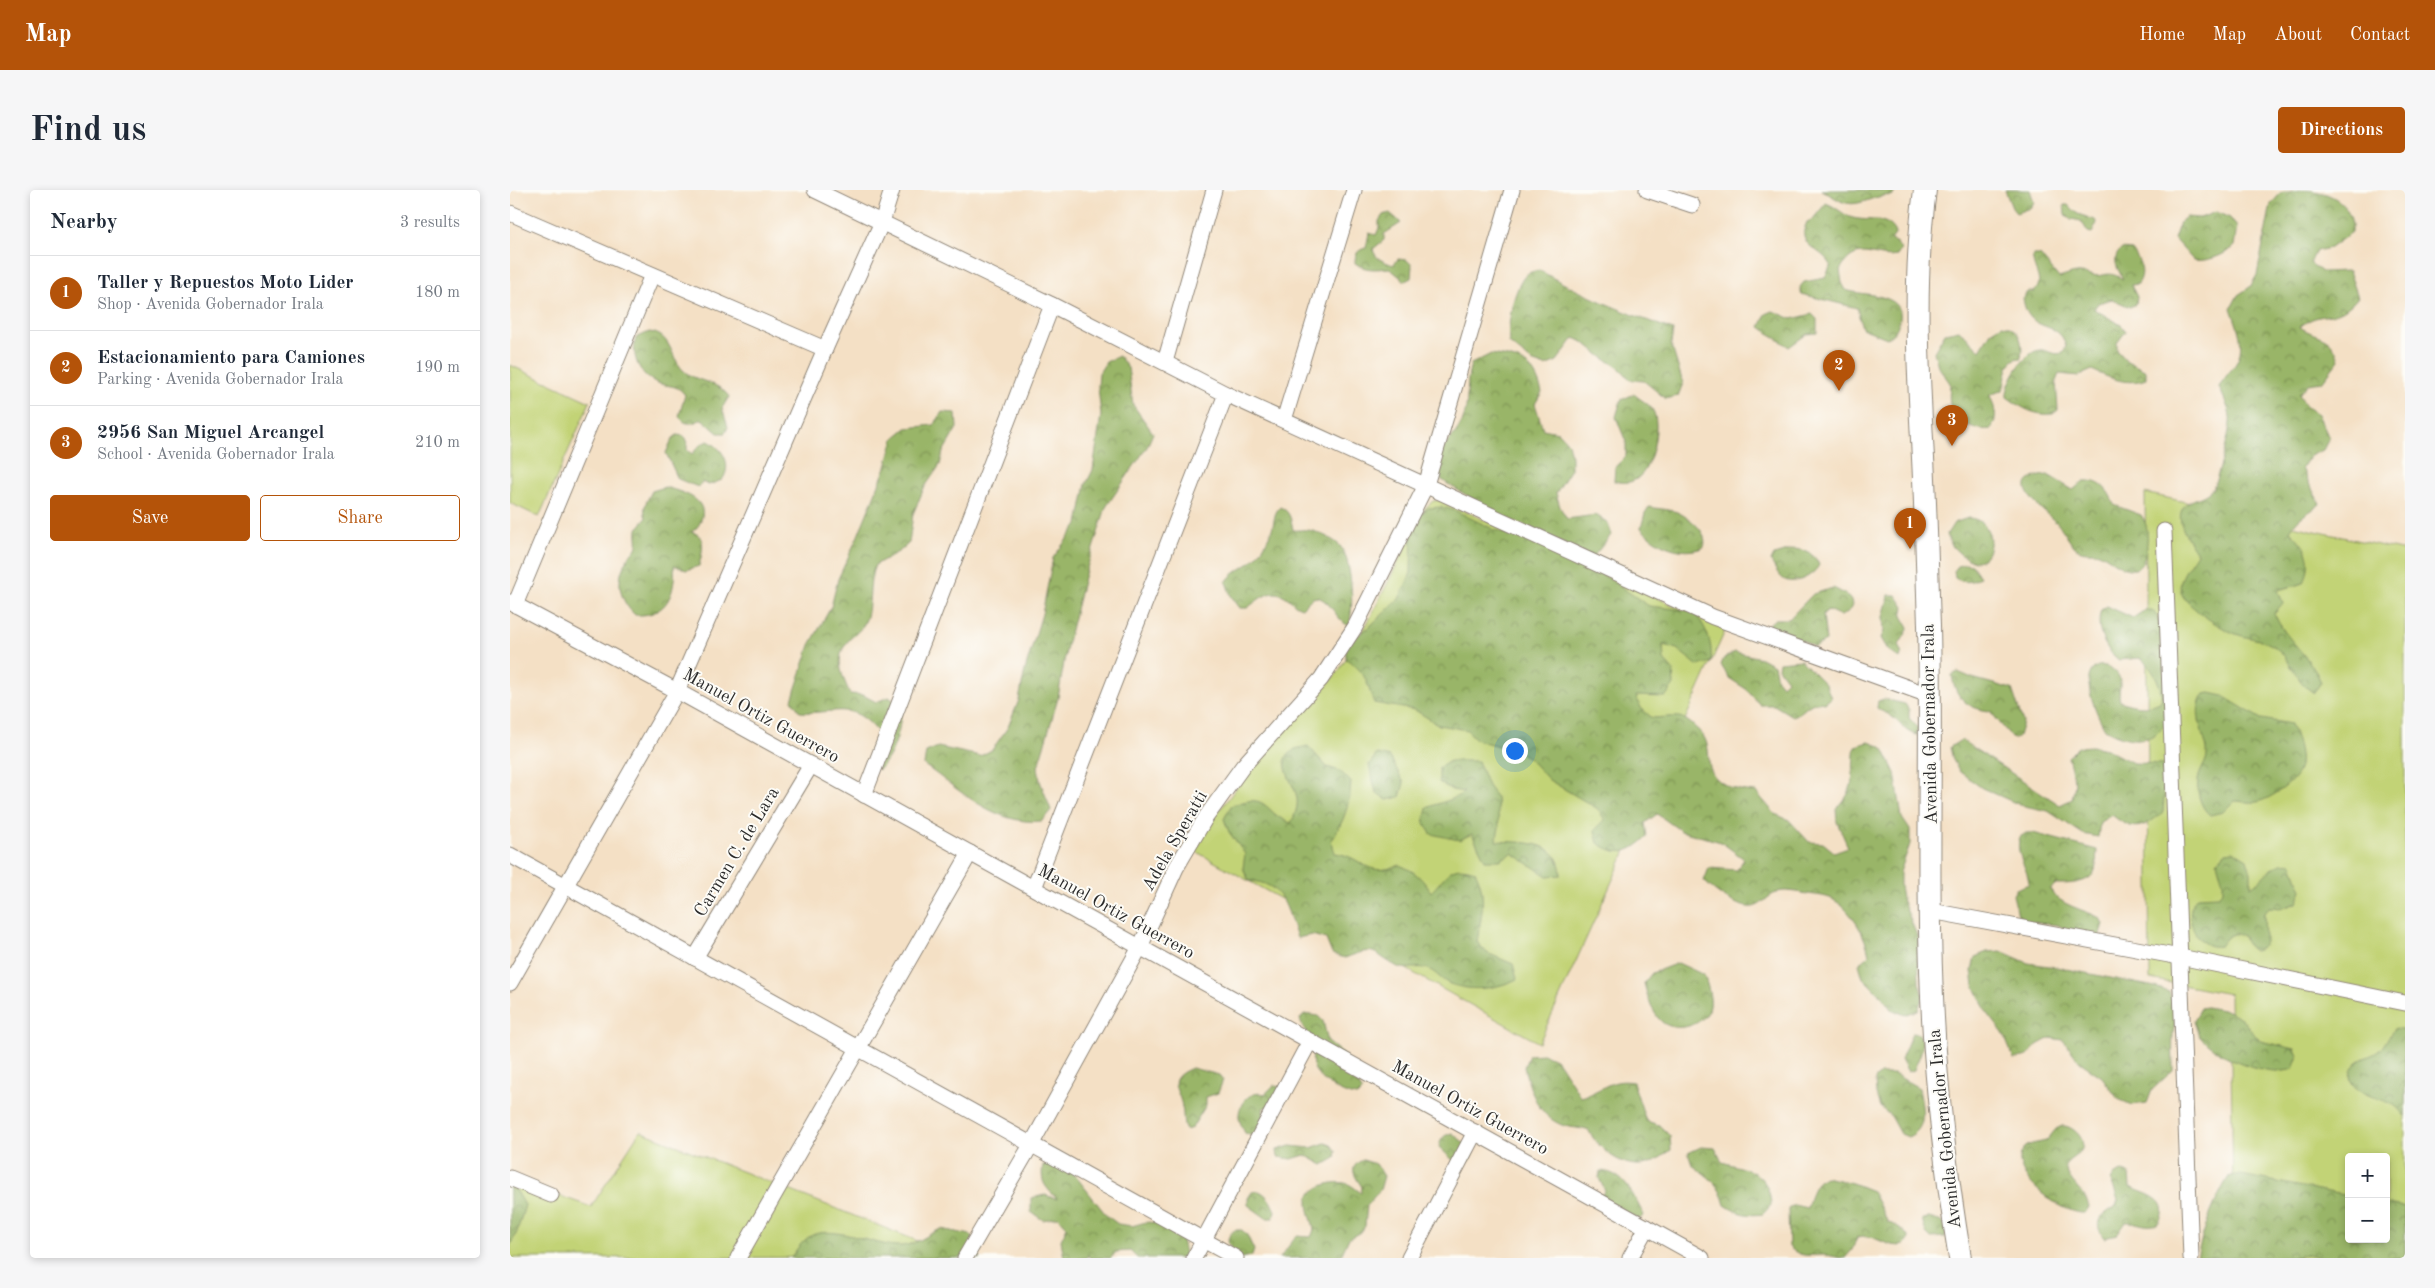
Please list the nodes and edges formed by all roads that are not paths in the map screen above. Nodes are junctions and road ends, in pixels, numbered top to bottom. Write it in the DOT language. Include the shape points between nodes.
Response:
graph roads {
  1 [pos="815,190"];
  2 [pos="892,190"];
  3 [pos="1214,190"];
  4 [pos="1354,190"];
  5 [pos="1512,190"];
  6 [pos="1647,190"];
  7 [pos="1925,190"];
  8 [pos="1692,205"];
  9 [pos="511,211"];
  10 [pos="882,222"];
  11 [pos="652,275"];
  12 [pos="1052,305"];
  13 [pos="825,349"];
  14 [pos="1165,362"];
  15 [pos="1226,394"];
  16 [pos="1284,420"];
  17 [pos="1426,485"];
  18 [pos="2164,531"];
  19 [pos="512,603"];
  20 [pos="676,690"];
  21 [pos="1931,696"];
  22 [pos="811,765"];
  23 [pos="864,795"];
  24 [pos="970,853"];
  25 [pos="510,855"];
  26 [pos="566,886"];
  27 [pos="1034,888"];
  28 [pos="1931,912"];
  29 [pos="1140,948"];
  30 [pos="695,958"];
  31 [pos="2180,958"];
  32 [pos="510,983"];
  33 [pos="2405,1003"];
  34 [pos="1310,1041"];
  35 [pos="858,1048"];
  36 [pos="1475,1132"];
  37 [pos="1031,1145"];
  38 [pos="510,1178"];
  39 [pos="551,1195"];
  40 [pos="1647,1227"];
  41 [pos="1204,1241"];
  42 [pos="738,1258"];
  43 [pos="966,1258"];
  44 [pos="1194,1258"];
  45 [pos="1236,1258"];
  46 [pos="1409,1258"];
  47 [pos="1630,1258"];
  48 [pos="1702,1258"];
  49 [pos="1960,1258"];
  50 [pos="2191,1258"];
  1 -- 10 [label="street"];
  2 -- 10 [label="street"];
  3 -- 14 [label="street"];
  4 -- 16 [label="street"];
  5 -- 17 [label="street, Adela Speratti"];
  6 -- 8 [label="street"];
  7 -- 21 [label="main road, Avenida Gobernador Irala" via="1917,267 1916,328"];
  9 -- 11 [label="street"];
  10 -- 12 [label="street"];
  10 -- 13 [label="street"];
  11 -- 13 [label="street"];
  11 -- 19 [label="street"];
  12 -- 14 [label="street"];
  12 -- 23 [label="street"];
  13 -- 20 [label="street"];
  14 -- 15 [label="street"];
  15 -- 16 [label="street"];
  15 -- 27 [label="street"];
  16 -- 17 [label="street"];
  17 -- 21 [label="street" via="1714,617"];
  17 -- 29 [label="street, Adela Speratti" via="1355,627 1321,679 1243,766 1206,817 1176,868"];
  18 -- 31 [label="street"];
  19 -- 20 [label="street, Manuel Ortiz Guerrero"];
  20 -- 22 [label="street, Manuel Ortiz Guerrero"];
  20 -- 26 [label="street"];
  21 -- 28 [label="main road, Avenida Gobernador Irala"];
  22 -- 23 [label="street, Manuel Ortiz Guerrero"];
  22 -- 30 [label="street, Carmen C. de Lara"];
  23 -- 24 [label="street, Manuel Ortiz Guerrero"];
  24 -- 27 [label="street, Manuel Ortiz Guerrero"];
  24 -- 35 [label="street"];
  25 -- 26 [label="street"];
  26 -- 30 [label="street"];
  26 -- 32 [label="street"];
  27 -- 29 [label="street, Manuel Ortiz Guerrero"];
  28 -- 31 [label="street"];
  28 -- 49 [label="main road, Avenida Gobernador Irala" via="1933,1017 1940,1110"];
  29 -- 34 [label="street, Manuel Ortiz Guerrero"];
  29 -- 37 [label="street, Adela Speratti"];
  30 -- 35 [label="street"];
  31 -- 33 [label="street"];
  31 -- 50 [label="street"];
  34 -- 36 [label="street, Manuel Ortiz Guerrero"];
  34 -- 41 [label="street"];
  35 -- 37 [label="street"];
  35 -- 42 [label="street"];
  36 -- 40 [label="street, Manuel Ortiz Guerrero"];
  36 -- 46 [label="street"];
  37 -- 41 [label="street"];
  37 -- 43 [label="street, Adela Speratti"];
  38 -- 39 [label="street"];
  40 -- 47 [label="street"];
  40 -- 48 [label="street, Manuel Ortiz Guerrero"];
  41 -- 44 [label="street"];
  41 -- 45 [label="street"];
}
